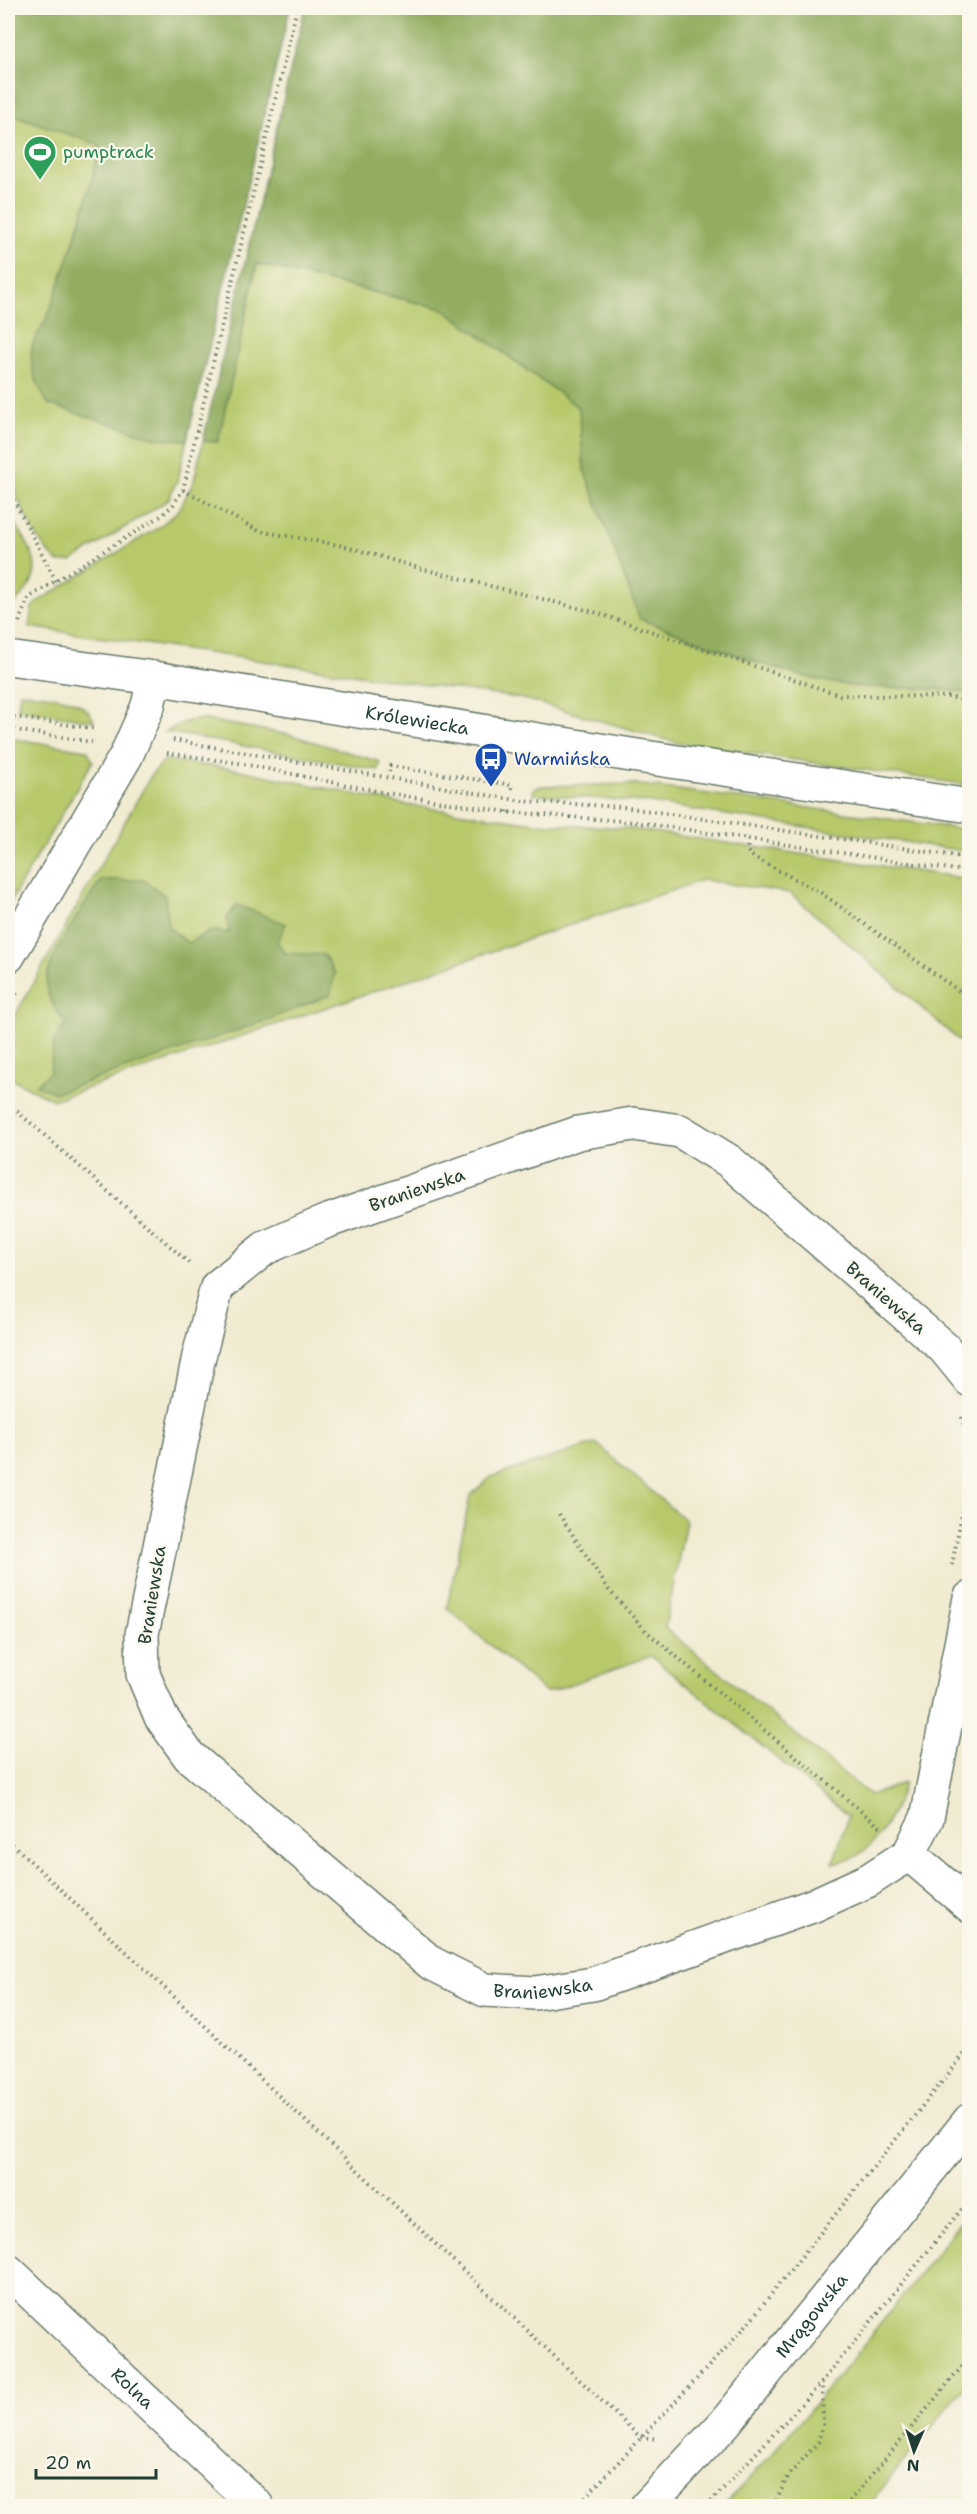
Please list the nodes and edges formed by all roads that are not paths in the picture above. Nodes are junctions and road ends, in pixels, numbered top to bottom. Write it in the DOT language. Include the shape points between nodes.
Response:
graph roads {
  1 [pos="8,658"];
  2 [pos="154,678"];
  3 [pos="969,806"];
  4 [pos="8,956"];
  5 [pos="965,1394"];
  6 [pos="969,1598"];
  7 [pos="909,1854"];
  8 [pos="969,1905"];
  9 [pos="969,2120"];
  10 [pos="8,2271"];
  11 [pos="239,2501"];
  12 [pos="647,2506"];
  1 -- 2 [label="street, Królewiecka"];
  2 -- 3 [label="street, Królewiecka"];
  2 -- 4 [label="street" via="136,735"];
  5 -- 7 [label="street, Braniewska" via="944,1348 729,1161 680,1131 633,1124 578,1133 325,1222 265,1248 217,1287 141,1634 143,1674 161,1717 189,1756 431,1963 485,1990 535,1993 593,1984 812,1906 869,1880"];
  6 -- 7 [label="street" via="927,1818"];
  7 -- 8 [label="street"];
  9 -- 12 [label="street, Mrągowska" via="725,2423"];
  10 -- 11 [label="street, Rolna"];
}
